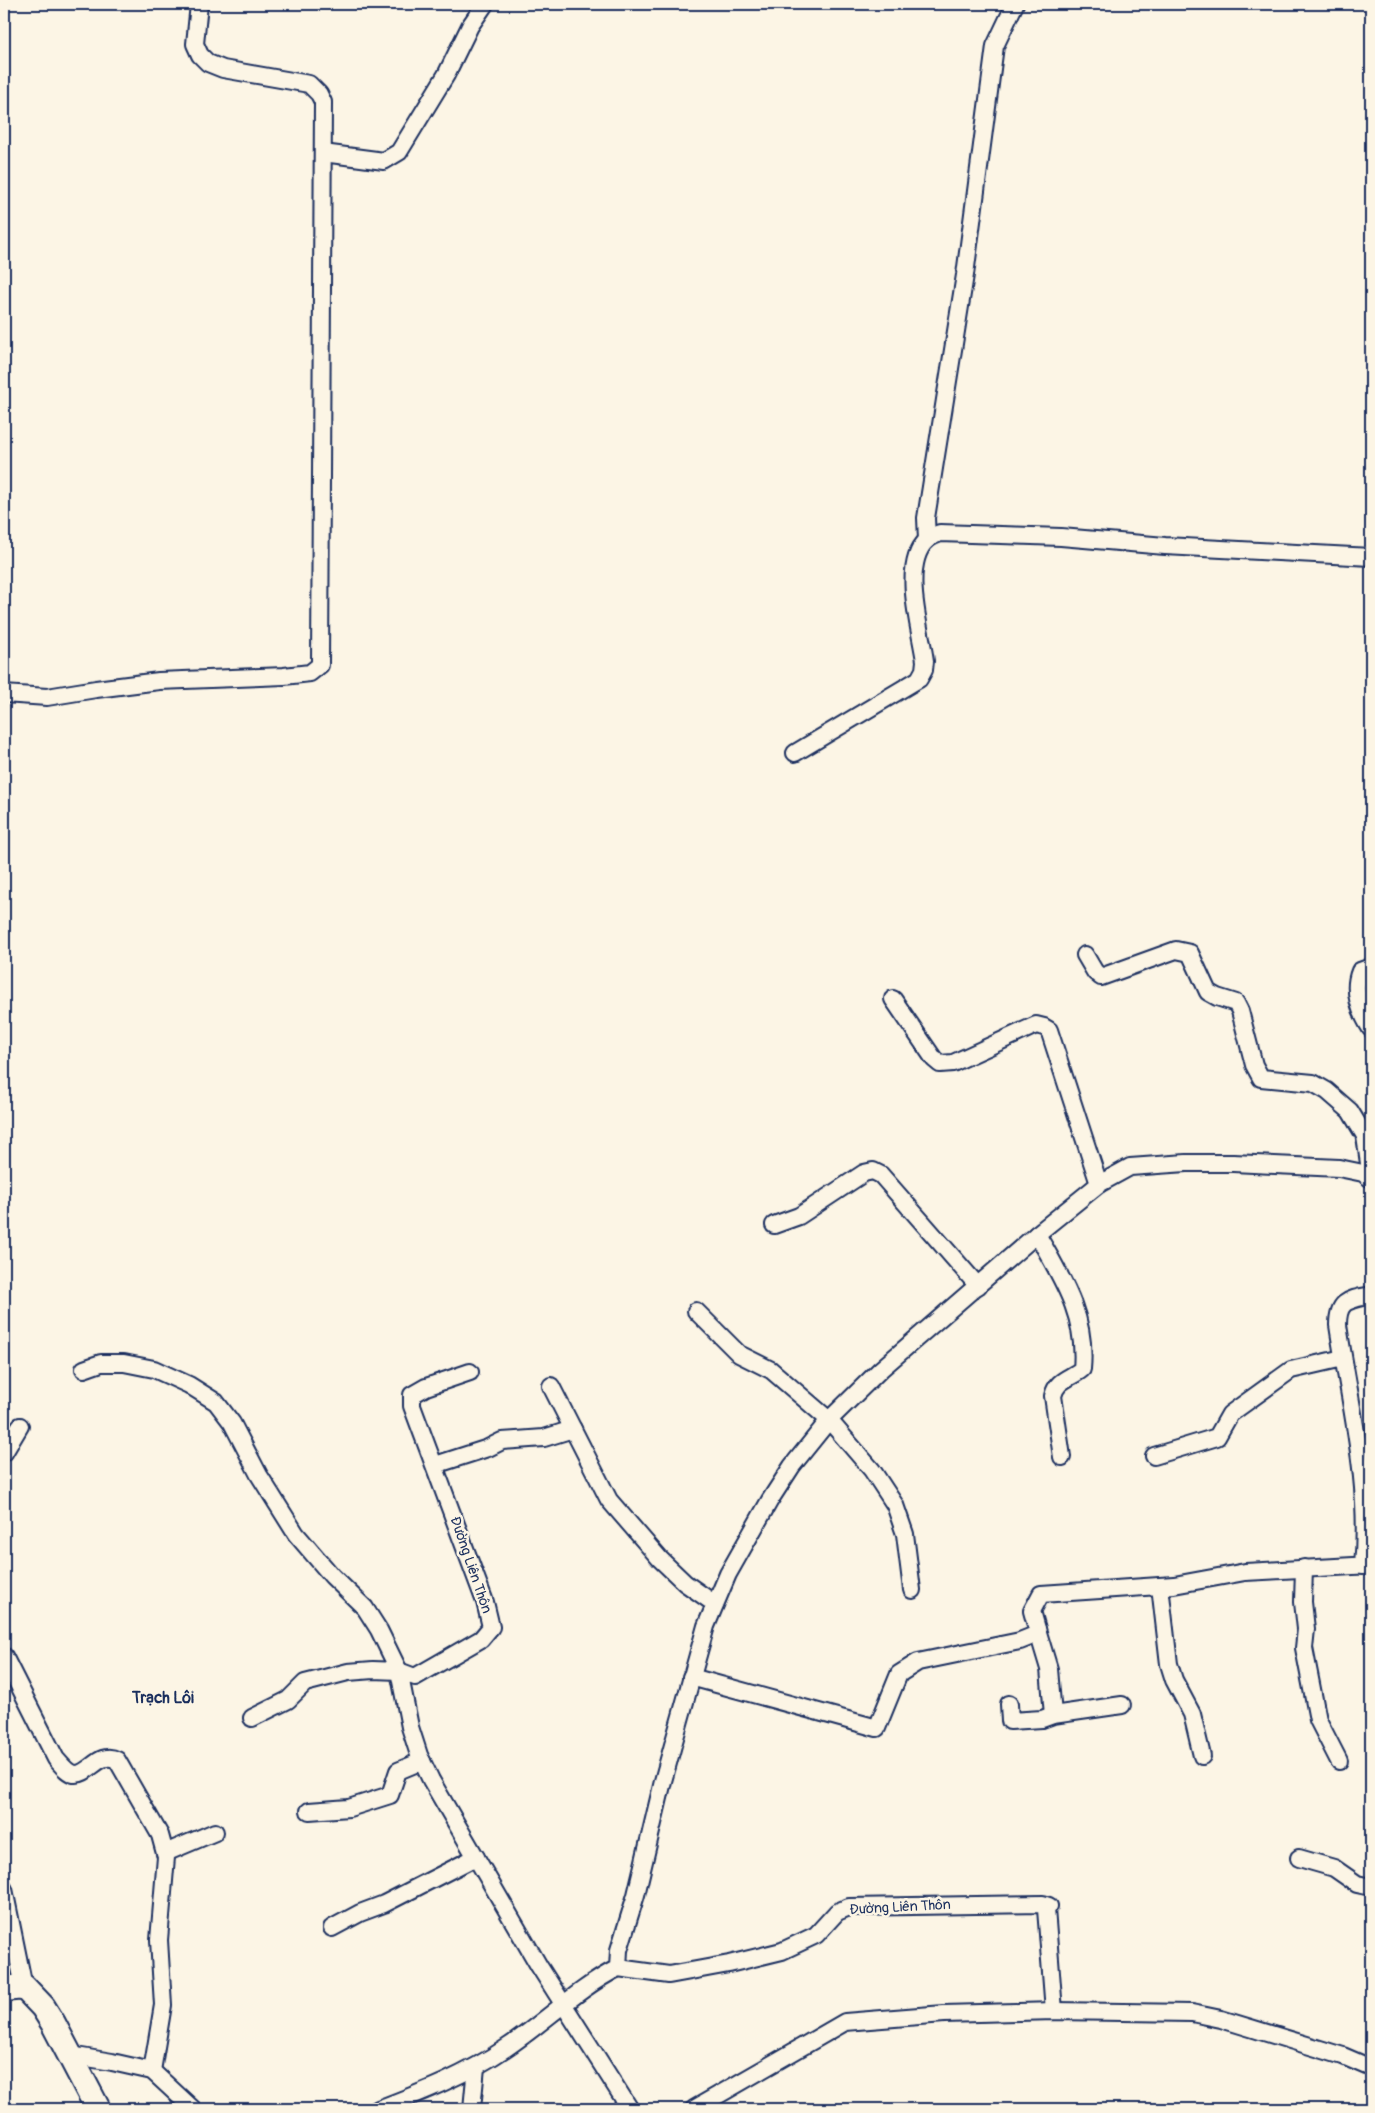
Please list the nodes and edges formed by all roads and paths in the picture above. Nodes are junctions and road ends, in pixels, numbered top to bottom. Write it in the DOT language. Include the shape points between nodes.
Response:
graph roads {
  1 [pos="199,4"];
  2 [pos="485,4"];
  3 [pos="1015,4"];
  4 [pos="323,153"];
  5 [pos="927,540"];
  6 [pos="1371,556"];
  7 [pos="4,694"];
  8 [pos="795,753"];
  9 [pos="1086,955"];
  10 [pos="1371,967"];
  11 [pos="892,999"];
  12 [pos="1371,1029"];
  13 [pos="1368,1135"];
  14 [pos="1371,1178"];
  15 [pos="1099,1184"];
  16 [pos="774,1226"];
  17 [pos="1037,1234"];
  18 [pos="978,1286"];
  19 [pos="1371,1295"];
  20 [pos="696,1311"];
  21 [pos="1343,1358"];
  22 [pos="84,1369"];
  23 [pos="470,1372"];
  24 [pos="552,1386"];
  25 [pos="829,1420"];
  26 [pos="20,1426"];
  27 [pos="573,1429"];
  28 [pos="4,1453"];
  29 [pos="1154,1456"];
  30 [pos="1062,1457"];
  31 [pos="435,1465"];
  32 [pos="1367,1565"];
  33 [pos="1304,1568"];
  34 [pos="1160,1586"];
  35 [pos="912,1590"];
  36 [pos="715,1604"];
  37 [pos="1037,1629"];
  38 [pos="4,1656"];
  39 [pos="399,1671"];
  40 [pos="691,1677"];
  41 [pos="1010,1704"];
  42 [pos="1122,1705"];
  43 [pos="1053,1715"];
  44 [pos="252,1718"];
  45 [pos="1202,1756"];
  46 [pos="422,1761"];
  47 [pos="1339,1761"];
  48 [pos="309,1811"];
  49 [pos="216,1832"];
  50 [pos="165,1853"];
  51 [pos="476,1857"];
  52 [pos="1299,1858"];
  53 [pos="1371,1887"];
  54 [pos="4,1889"];
  55 [pos="332,1928"];
  56 [pos="618,1968"];
  57 [pos="14,1988"];
  58 [pos="564,2005"];
  59 [pos="1054,2011"];
  60 [pos="70,2055"];
  61 [pos="476,2067"];
  62 [pos="1371,2068"];
  63 [pos="152,2071"];
  64 [pos="98,2109"];
  65 [pos="193,2109"];
  66 [pos="378,2109"];
  67 [pos="472,2109"];
  68 [pos="630,2109"];
  69 [pos="694,2109"];
  1 -- 4 [label="street" via="195,44 208,63 223,69 309,84 319,94 323,102"];
  2 -- 4 [label="street" via="399,152 384,161"];
  3 -- 5 [label="street" via="995,46 965,275 926,518"];
  4 -- 7 [label="street" via="320,665 310,673 284,676 159,682 47,697"];
  5 -- 6 [label="street" via="940,533 1061,537 1165,546"];
  5 -- 8 [label="street" via="920,548 914,565 925,661 919,679"];
  9 -- 13 [label="street" via="1094,972 1101,977 1176,950 1190,953 1208,992 1236,1003 1254,1065 1261,1078 1313,1083 1350,1111"];
  10 -- 12 [label="street" via="1360,971 1357,979 1358,999"];
  11 -- 15 [label="street" via="940,1064 953,1063 1036,1025 1049,1030"];
  13 -- 14 [label="street"];
  14 -- 15 [label="street" via="1339,1168 1186,1163 1130,1167"];
  15 -- 17 [label="street"];
  16 -- 18 [label="street" via="800,1216 854,1178 872,1171 881,1175"];
  17 -- 18 [label="street"];
  17 -- 30 [label="street" via="1066,1286 1080,1322 1082,1370 1060,1381 1053,1396"];
  18 -- 25 [label="street" via="881,1369"];
  19 -- 21 [label="street" via="1347,1301 1341,1306 1338,1313"];
  20 -- 25 [label="street" via="739,1354 771,1370"];
  21 -- 29 [label="street" via="1291,1370 1230,1414 1217,1436"];
  21 -- 32 [label="street" via="1364,1487"];
  22 -- 39 [label="street" via="102,1363 124,1363 154,1370 189,1385 216,1402 232,1423 259,1475 296,1534 365,1608"];
  23 -- 31 [label="street, Đường Liên Thôn" via="412,1395 415,1417"];
  24 -- 27 [label="street"];
  25 -- 35 [label="street" via="872,1470 895,1505 905,1534"];
  25 -- 36 [label="street" via="770,1500 728,1574"];
  26 -- 28 [label="street"];
  27 -- 31 [label="street" via="544,1438 502,1441"];
  27 -- 36 [label="street" via="609,1500 660,1559 685,1583"];
  31 -- 39 [label="street, Đường Liên Thôn" via="491,1627 481,1639 415,1676"];
  32 -- 33 [label="street"];
  33 -- 34 [label="street" via="1245,1572"];
  33 -- 47 [label="street" via="1304,1648 1318,1720"];
  34 -- 37 [label="street" via="1041,1594 1032,1611"];
  34 -- 45 [label="street" via="1169,1664 1192,1714"];
  36 -- 40 [label="street"];
  37 -- 40 [label="street" via="1035,1635 1020,1641 918,1662 898,1674 877,1728"];
  37 -- 43 [label="street" via="1049,1669"];
  38 -- 50 [label="street" via="56,1759 74,1774 104,1759 117,1760 160,1835"];
  39 -- 44 [label="street, Đường Liên Thôn" via="348,1672 305,1683 288,1700"];
  39 -- 46 [label="street" via="410,1727"];
  40 -- 56 [label="street" via="619,1950"];
  41 -- 43 [label="street" via="1010,1721"];
  42 -- 43 [label="street"];
  46 -- 48 [label="street" via="398,1771 390,1795 349,1808"];
  46 -- 51 [label="street"];
  49 -- 50 [label="street"];
  50 -- 63 [label="street" via="160,1940 164,2005"];
  51 -- 55 [label="street"];
  51 -- 58 [label="street"];
  52 -- 53 [label="street" via="1334,1868 1357,1884"];
  54 -- 57 [label="street"];
  56 -- 58 [label="street" via="592,1981"];
  56 -- 59 [label="street, Đường Liên Thôn" via="669,1975 782,1951 816,1934 837,1912 849,1907 1043,1904 1049,1906 1046,1909"];
  57 -- 60 [label="street" via="43,2007"];
  58 -- 61 [label="street"];
  58 -- 68 [label="street"];
  59 -- 62 [label="street" via="1192,2013 1343,2056"];
  59 -- 69 [label="street" via="944,2014 845,2022"];
  60 -- 63 [label="street"];
  60 -- 64 [label="street"];
  61 -- 66 [label="street" via="430,2090"];
  61 -- 67 [label="street"];
  63 -- 65 [label="street"];
}
